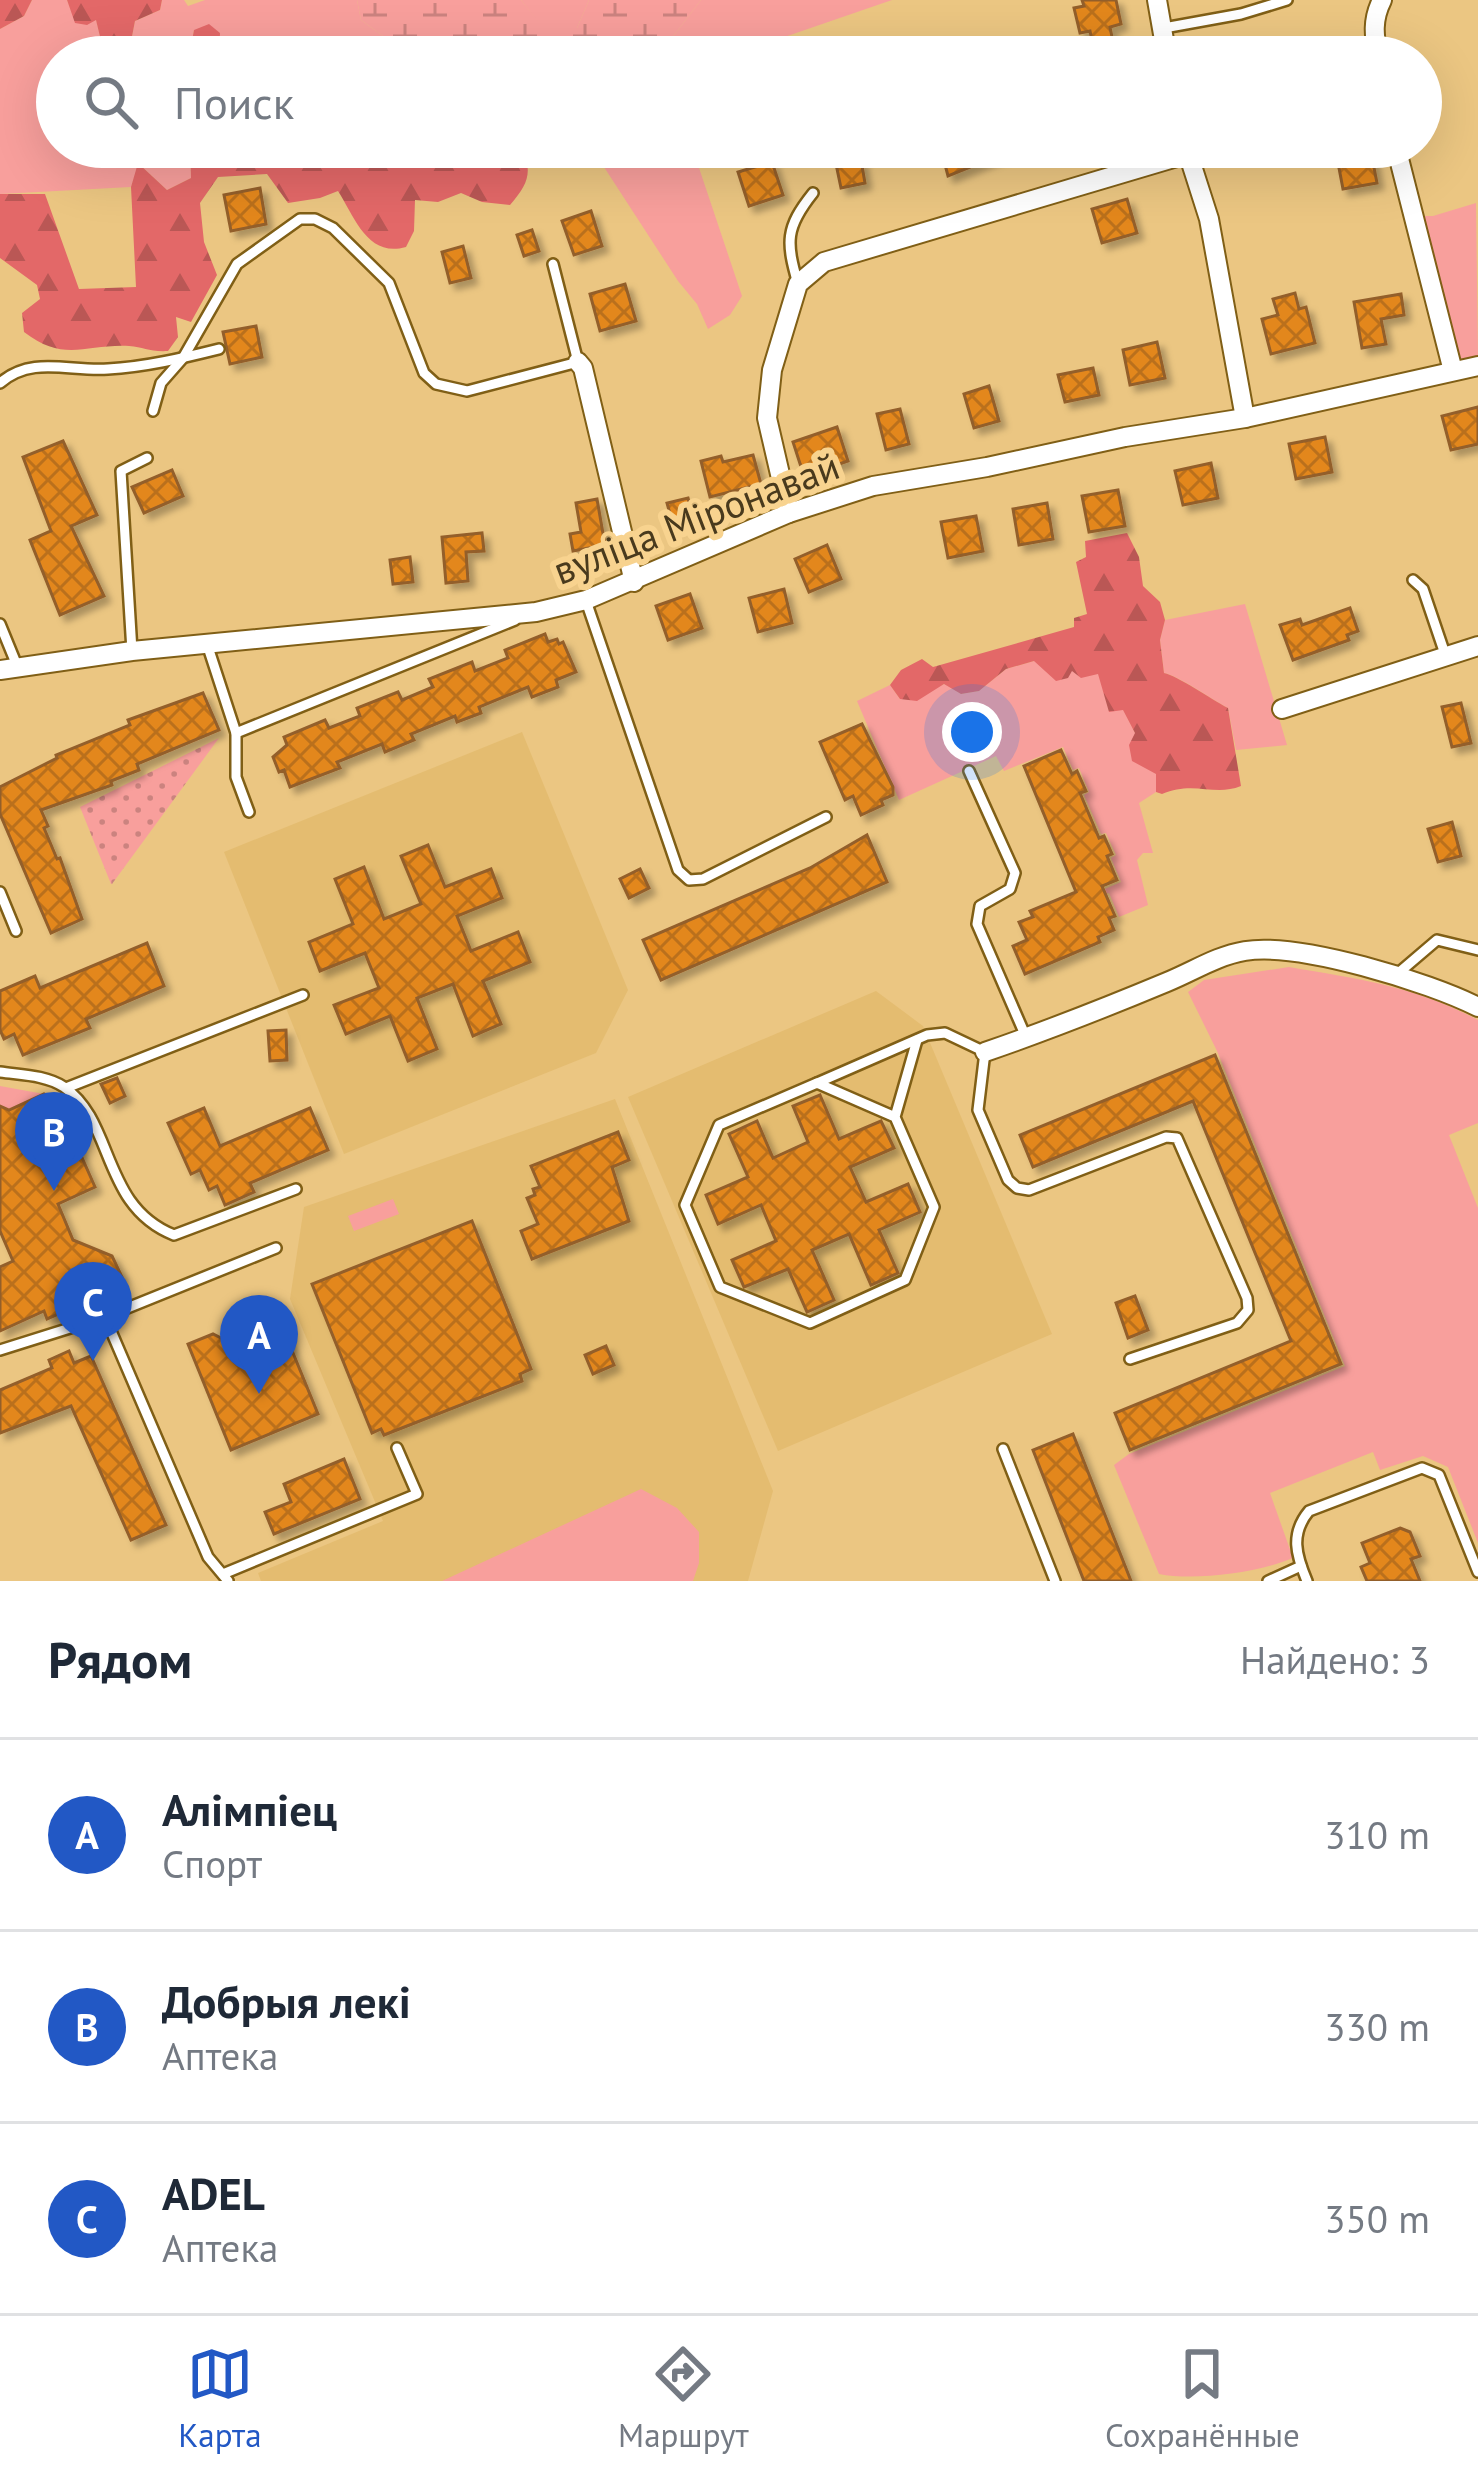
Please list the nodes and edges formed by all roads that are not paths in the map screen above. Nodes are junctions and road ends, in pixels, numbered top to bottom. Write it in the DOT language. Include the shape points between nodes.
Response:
graph roads {
  1 [pos="1156,0"];
  2 [pos="1288,0"];
  3 [pos="1382,0"];
  4 [pos="1161,28"];
  5 [pos="1163,36"];
  6 [pos="1374,36"];
  7 [pos="1128,168"];
  8 [pos="1192,168"];
  9 [pos="1401,168"];
  10 [pos="813,194"];
  11 [pos="553,264"];
  12 [pos="798,284"];
  13 [pos="219,349"];
  14 [pos="183,358"];
  15 [pos="578,362"];
  16 [pos="1478,366"];
  17 [pos="1453,371"];
  18 [pos="0,383"];
  19 [pos="153,411"];
  20 [pos="1245,418"];
  21 [pos="147,458"];
  22 [pos="789,513"];
  23 [pos="1413,580"];
  24 [pos="634,582"];
  25 [pos="586,601"];
  26 [pos="536,612"];
  27 [pos="0,624"];
  28 [pos="207,644"];
  29 [pos="1478,646"];
  30 [pos="132,651"];
  31 [pos="1445,654"];
  32 [pos="9,669"];
  33 [pos="1282,709"];
  34 [pos="236,733"];
  35 [pos="969,771"];
  36 [pos="249,812"];
  37 [pos="826,817"];
  38 [pos="0,892"];
  39 [pos="16,931"];
  40 [pos="1478,950"];
  41 [pos="1396,975"];
  42 [pos="303,995"];
  43 [pos="1478,1007"];
  44 [pos="1026,1038"];
  45 [pos="916,1040"];
  46 [pos="985,1052"];
  47 [pos="0,1072"];
  48 [pos="817,1083"];
  49 [pos="66,1088"];
  50 [pos="895,1117"];
  51 [pos="296,1189"];
  52 [pos="276,1248"];
  53 [pos="105,1317"];
  54 [pos="0,1350"];
  55 [pos="1130,1359"];
  56 [pos="397,1448"];
  57 [pos="1003,1449"];
  58 [pos="1301,1566"];
  59 [pos="1478,1572"];
  60 [pos="226,1577"];
  61 [pos="1055,1581"];
  62 [pos="1268,1581"];
  63 [pos="1307,1581"];
  1 -- 4 [label="street"];
  2 -- 4 [label="lane"];
  3 -- 6 [label="street"];
  4 -- 5 [label="street"];
  7 -- 12 [label="street" via="824,262"];
  8 -- 20 [label="street" via="1209,219"];
  9 -- 17 [label="street"];
  10 -- 12 [label="lane" via="792,219 788,250"];
  11 -- 15 [label="lane"];
  12 -- 22 [label="street" via="767,418"];
  13 -- 14 [label="lane"];
  14 -- 15 [label="lane" via="237,264 300,219 315,219 389,283 417,359 436,384 467,391"];
  14 -- 18 [label="lane" via="105,370 43,365"];
  14 -- 19 [label="lane" via="161,383"];
  15 -- 24 [label="street"];
  16 -- 17 [label="street, вуліца Міронавай"];
  17 -- 20 [label="street, вуліца Міронавай"];
  20 -- 22 [label="street, вуліца Міронавай" via="873,486"];
  21 -- 30 [label="lane" via="121,471"];
  22 -- 24 [label="street, вуліца Міронавай"];
  23 -- 31 [label="lane"];
  24 -- 25 [label="street, вуліца Міронавай"];
  25 -- 26 [label="street, вуліца Міронавай"];
  25 -- 37 [label="lane" via="678,870 689,880"];
  26 -- 28 [label="street, вуліца Міронавай"];
  26 -- 34 [label="lane"];
  27 -- 32 [label="lane"];
  28 -- 30 [label="street, вуліца Міронавай"];
  28 -- 34 [label="lane"];
  29 -- 31 [label="street"];
  30 -- 32 [label="street, вуліца Міронавай"];
  31 -- 33 [label="street"];
  34 -- 36 [label="lane" via="236,777"];
  35 -- 44 [label="lane" via="1015,874 1010,889 980,906 977,924"];
  38 -- 39 [label="lane"];
  40 -- 41 [label="lane" via="1437,940"];
  41 -- 43 [label="street"];
  41 -- 44 [label="street" via="1249,950"];
  42 -- 49 [label="lane"];
  44 -- 46 [label="street"];
  45 -- 46 [label="lane" via="945,1033"];
  45 -- 48 [label="lane"];
  45 -- 50 [label="lane"];
  46 -- 55 [label="lane" via="978,1110 1017,1188 1166,1137 1184,1147 1248,1310 1237,1323"];
  47 -- 49 [label="lane"];
  48 -- 50 [label="lane"];
  48 -- 50 [label="lane" via="719,1125 685,1205 720,1287 810,1323 905,1280 934,1207"];
  49 -- 51 [label="lane" via="150,1225 174,1235"];
  52 -- 53 [label="lane"];
  53 -- 54 [label="lane"];
  53 -- 60 [label="lane" via="208,1557"];
  56 -- 60 [label="lane" via="417,1494"];
  57 -- 61 [label="lane"];
  58 -- 59 [label="lane" via="1295,1543 1309,1511 1422,1468 1439,1475"];
  58 -- 62 [label="lane"];
  58 -- 63 [label="lane"];
}
